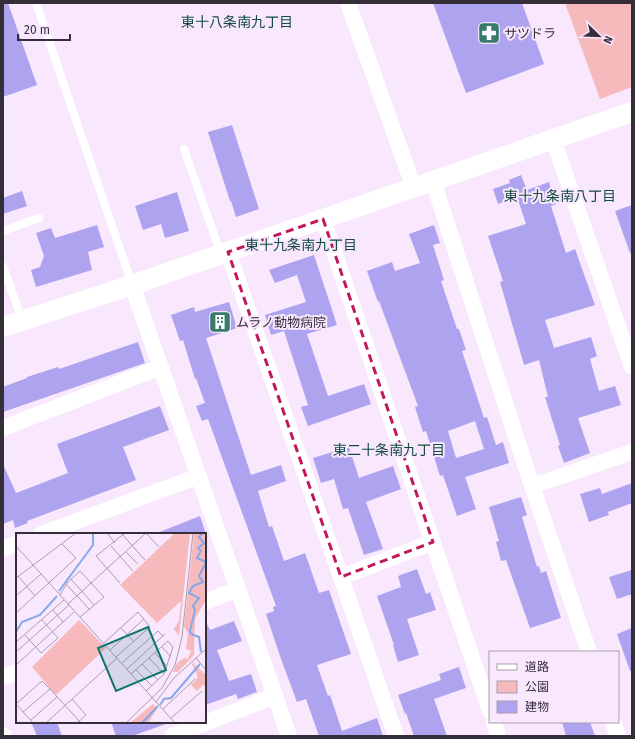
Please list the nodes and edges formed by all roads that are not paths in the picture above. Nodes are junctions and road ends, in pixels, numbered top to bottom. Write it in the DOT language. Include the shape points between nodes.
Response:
graph roads {
  1 [pos="36,3"];
  2 [pos="348,3"];
  3 [pos="632,112"];
  4 [pos="553,139"];
  5 [pos="184,149"];
  6 [pos="433,181"];
  7 [pos="414,188"];
  8 [pos="40,218"];
  9 [pos="323,219"];
  10 [pos="3,231"];
  11 [pos="224,253"];
  12 [pos="3,266"];
  13 [pos="132,285"];
  14 [pos="22,320"];
  15 [pos="3,327"];
  16 [pos="161,367"];
  17 [pos="632,367"];
  18 [pos="3,428"];
  19 [pos="632,452"];
  20 [pos="199,476"];
  21 [pos="532,486"];
  22 [pos="45,533"];
  23 [pos="432,542"];
  24 [pos="16,544"];
  25 [pos="3,549"];
  26 [pos="341,576"];
  27 [pos="238,590"];
  28 [pos="206,602"];
  29 [pos="589,651"];
  30 [pos="16,672"];
  31 [pos="3,677"];
  32 [pos="275,696"];
  33 [pos="489,708"];
  34 [pos="205,723"];
  35 [pos="206,723"];
  36 [pos="494,723"];
  37 [pos="613,723"];
  38 [pos="172,736"];
  39 [pos="288,736"];
  40 [pos="396,736"];
  41 [pos="498,736"];
  42 [pos="618,736"];
  1 -- 13 [label="lane"];
  2 -- 7 [label="street"];
  3 -- 4 [label="street"];
  4 -- 6 [label="street"];
  4 -- 17 [label="street"];
  5 -- 11 [label="lane"];
  6 -- 7 [label="street"];
  6 -- 21 [label="street"];
  7 -- 9 [label="street"];
  8 -- 10 [label="lane"];
  9 -- 11 [label="street"];
  9 -- 23 [label="street"];
  11 -- 13 [label="street"];
  11 -- 26 [label="street"];
  12 -- 14 [label="lane"];
  13 -- 14 [label="street"];
  13 -- 16 [label="street"];
  14 -- 15 [label="street"];
  16 -- 18 [label="street"];
  16 -- 20 [label="street"];
  19 -- 21 [label="street"];
  20 -- 22 [label="street"];
  20 -- 27 [label="street"];
  21 -- 29 [label="street"];
  23 -- 26 [label="street"];
  23 -- 33 [label="street"];
  24 -- 25 [label="street"];
  26 -- 40 [label="street"];
  27 -- 28 [label="street"];
  27 -- 32 [label="street"];
  30 -- 31 [label="street"];
  32 -- 35 [label="street"];
  32 -- 39 [label="street"];
  34 -- 38 [label="street"];
  36 -- 41 [label="street"];
  37 -- 42 [label="street"];
}
